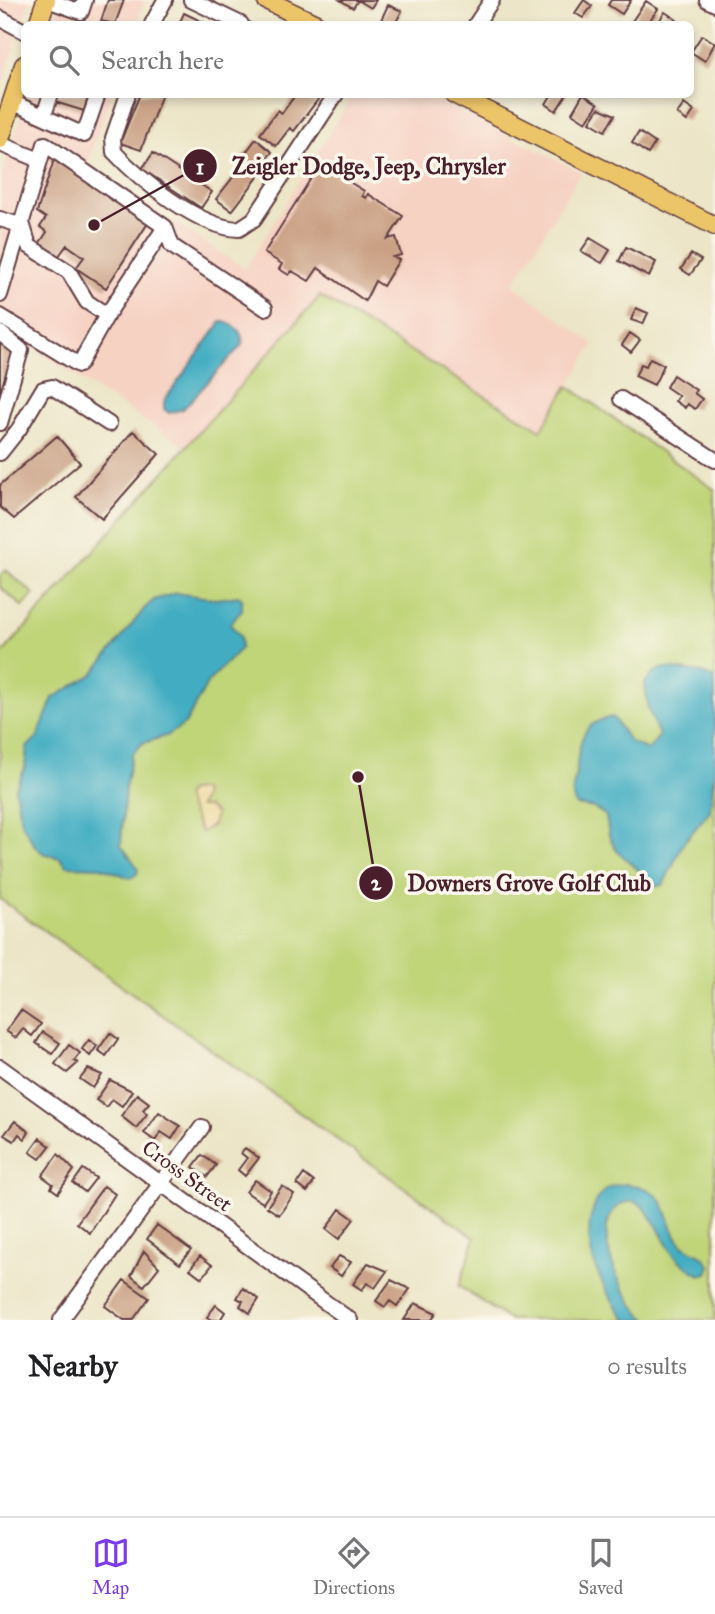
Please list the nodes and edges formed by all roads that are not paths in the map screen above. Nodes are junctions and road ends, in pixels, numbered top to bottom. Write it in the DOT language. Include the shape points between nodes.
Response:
graph roads {
  1 [pos="47,0"];
  2 [pos="85,0"];
  3 [pos="164,0"];
  4 [pos="191,0"];
  5 [pos="267,0"];
  6 [pos="492,0"];
  7 [pos="707,0"];
  8 [pos="715,4"];
  9 [pos="0,18"];
  10 [pos="39,21"];
  11 [pos="154,21"];
  12 [pos="235,21"];
  13 [pos="310,21"];
  14 [pos="478,21"];
  15 [pos="21,29"];
  16 [pos="21,74"];
  17 [pos="50,98"];
  18 [pos="97,98"];
  19 [pos="127,98"];
  20 [pos="333,98"];
  21 [pos="462,98"];
  22 [pos="12,102"];
  23 [pos="44,115"];
  24 [pos="0,141"];
  25 [pos="40,160"];
  26 [pos="0,219"];
  27 [pos="23,226"];
  28 [pos="715,226"];
  29 [pos="165,227"];
  30 [pos="0,295"];
  31 [pos="265,308"];
  32 [pos="107,315"];
  33 [pos="0,316"];
  34 [pos="0,333"];
  35 [pos="621,399"];
  36 [pos="0,423"];
  37 [pos="109,424"];
  38 [pos="0,453"];
  39 [pos="715,460"];
  40 [pos="0,1066"];
  41 [pos="202,1126"];
  42 [pos="160,1183"];
  43 [pos="61,1320"];
  44 [pos="350,1320"];
  1 -- 2 [label="street" via="81,12"];
  1 -- 10 [label="main road"];
  3 -- 11 [label="street"];
  4 -- 12 [label="street"];
  5 -- 13 [label="main road"];
  6 -- 14 [label="street"];
  7 -- 8 [label="street"];
  9 -- 15 [label="street"];
  16 -- 22 [label="main road"];
  17 -- 23 [label="street"];
  18 -- 23 [label="street" via="84,135"];
  19 -- 20 [label="street" via="113,138 114,152 141,178 209,222 239,229 254,219"];
  21 -- 28 [label="main road"];
  22 -- 23 [label="street"];
  22 -- 24 [label="main road"];
  24 -- 25 [label="street"];
  25 -- 27 [label="street"];
  25 -- 29 [label="street" via="45,144"];
  26 -- 27 [label="street"];
  27 -- 30 [label="street"];
  27 -- 32 [label="street" via="29,246 69,272 87,302"];
  29 -- 31 [label="street" via="172,246"];
  29 -- 32 [label="street"];
  32 -- 33 [label="street" via="79,365"];
  34 -- 36 [label="street" via="21,350"];
  35 -- 39 [label="street"];
  37 -- 38 [label="street" via="52,387 43,389"];
  40 -- 42 [label="street, Cross Street"];
  41 -- 42 [label="street"];
  42 -- 43 [label="street"];
  42 -- 44 [label="street, Cross Street"];
}
